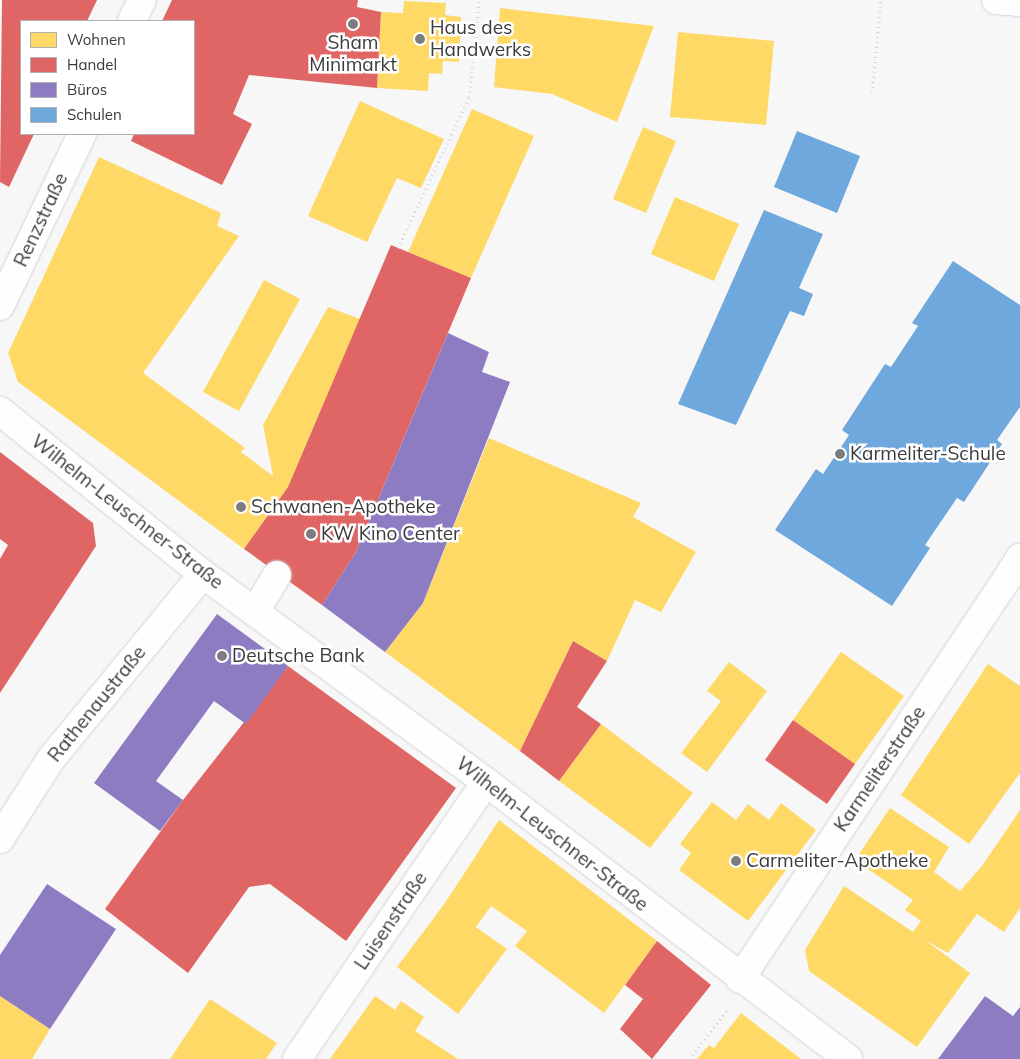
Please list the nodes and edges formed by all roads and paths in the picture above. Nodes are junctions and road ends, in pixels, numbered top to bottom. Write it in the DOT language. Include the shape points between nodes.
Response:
graph roads {
  1 [pos="142,0"];
  2 [pos="479,0"];
  3 [pos="881,0"];
  4 [pos="996,0"];
  5 [pos="1020,2"];
  6 [pos="132,20"];
  7 [pos="872,92"];
  8 [pos="82,135"];
  9 [pos="398,248"];
  10 [pos="0,306"];
  11 [pos="0,412"];
  12 [pos="1015,565"];
  13 [pos="203,574"];
  14 [pos="278,575"];
  15 [pos="255,612"];
  16 [pos="486,782"];
  17 [pos="0,839"];
  18 [pos="743,981"];
  19 [pos="296,1059"];
  20 [pos="689,1059"];
  21 [pos="848,1059"];
  1 -- 6 [label="street"];
  2 -- 9 [label="path" via="470,97"];
  3 -- 7 [label="path"];
  4 -- 5 [label="street"];
  8 -- 10 [label="street, Renzstraße"];
  11 -- 13 [label="street, Wilhelm-Leuschner-Straße"];
  12 -- 18 [label="street, Karmeliterstraße"];
  13 -- 15 [label="street, Wilhelm-Leuschner-Straße"];
  13 -- 17 [label="street, Rathenaustraße" via="51,759"];
  14 -- 15 [label="street"];
  15 -- 16 [label="street, Wilhelm-Leuschner-Straße"];
  16 -- 18 [label="street, Wilhelm-Leuschner-Straße"];
  16 -- 19 [label="street, Luisenstraße"];
  18 -- 20 [label="path"];
  18 -- 21 [label="street, Wilhelm-Leuschner-Straße"];
}
